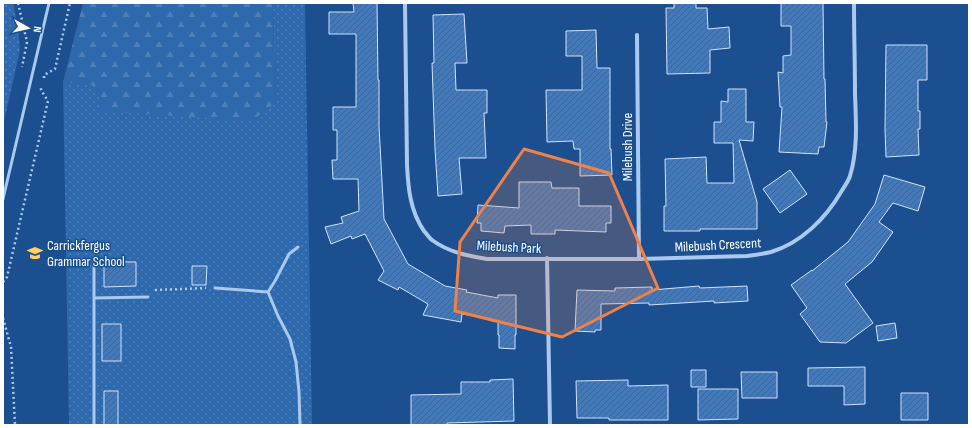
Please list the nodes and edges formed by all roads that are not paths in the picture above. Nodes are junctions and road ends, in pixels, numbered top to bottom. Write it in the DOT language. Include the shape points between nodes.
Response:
graph roads {
  1 [pos="44,3"];
  2 [pos="49,3"];
  3 [pos="405,3"];
  4 [pos="854,3"];
  5 [pos="48,8"];
  6 [pos="637,35"];
  7 [pos="3,199"];
  8 [pos="298,247"];
  9 [pos="547,258"];
  10 [pos="639,259"];
  11 [pos="94,261"];
  12 [pos="215,288"];
  13 [pos="268,292"];
  14 [pos="148,297"];
  15 [pos="94,298"];
  16 [pos="94,425"];
  17 [pos="300,425"];
  18 [pos="550,425"];
  1 -- 5 [label="lane"];
  2 -- 5 [label="lane"];
  3 -- 9 [label="street, Milebush Park" via="408,186 418,223 431,240 448,250 468,256 487,259"];
  4 -- 10 [label="street, Milebush Crescent" via="855,152 850,177 818,224 784,247 760,255"];
  5 -- 7 [label="lane"];
  6 -- 10 [label="street, Milebush Drive"];
  8 -- 13 [label="lane" via="289,254"];
  9 -- 10 [label="street, Milebush Crescent"];
  9 -- 18 [label="street, Milebush Park"];
  11 -- 15 [label="lane"];
  12 -- 13 [label="lane"];
  13 -- 17 [label="lane" via="290,338 296,362"];
  14 -- 15 [label="lane"];
  15 -- 16 [label="lane"];
}
